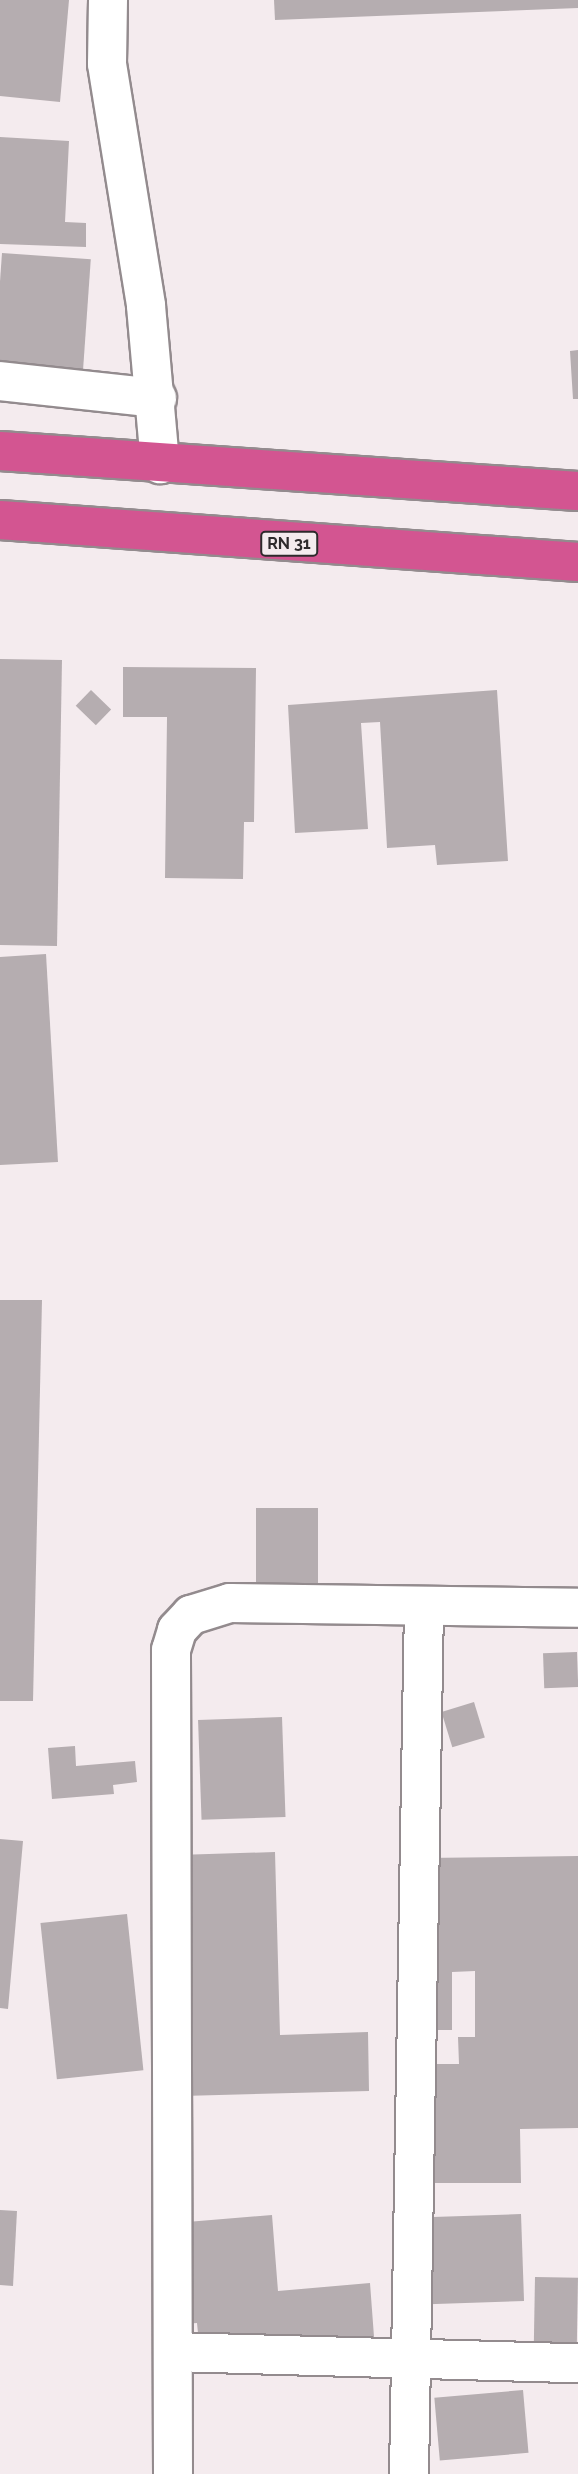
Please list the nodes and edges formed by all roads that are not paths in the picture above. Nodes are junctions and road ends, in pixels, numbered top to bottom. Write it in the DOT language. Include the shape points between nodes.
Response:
graph roads {
  1 [pos="108,0"];
  2 [pos="0,382"];
  3 [pos="158,398"];
  4 [pos="0,451"];
  5 [pos="160,464"];
  6 [pos="578,491"];
  7 [pos="0,520"];
  8 [pos="578,562"];
  9 [pos="424,1606"];
  10 [pos="578,1608"];
  11 [pos="174,2352"];
  12 [pos="411,2359"];
  13 [pos="578,2363"];
  14 [pos="173,2474"];
  15 [pos="409,2474"];
  1 -- 3 [label="street" via="107,64"];
  2 -- 3 [label="street"];
  3 -- 5 [label="street"];
  4 -- 5 [label="highway"];
  5 -- 6 [label="highway"];
  7 -- 8 [label="highway, RN 31"];
  9 -- 10 [label="street"];
  9 -- 11 [label="street" via="210,1606 184,1622 171,1650"];
  9 -- 12 [label="street"];
  11 -- 12 [label="street"];
  11 -- 14 [label="street"];
  12 -- 13 [label="street"];
  12 -- 15 [label="street"];
}
